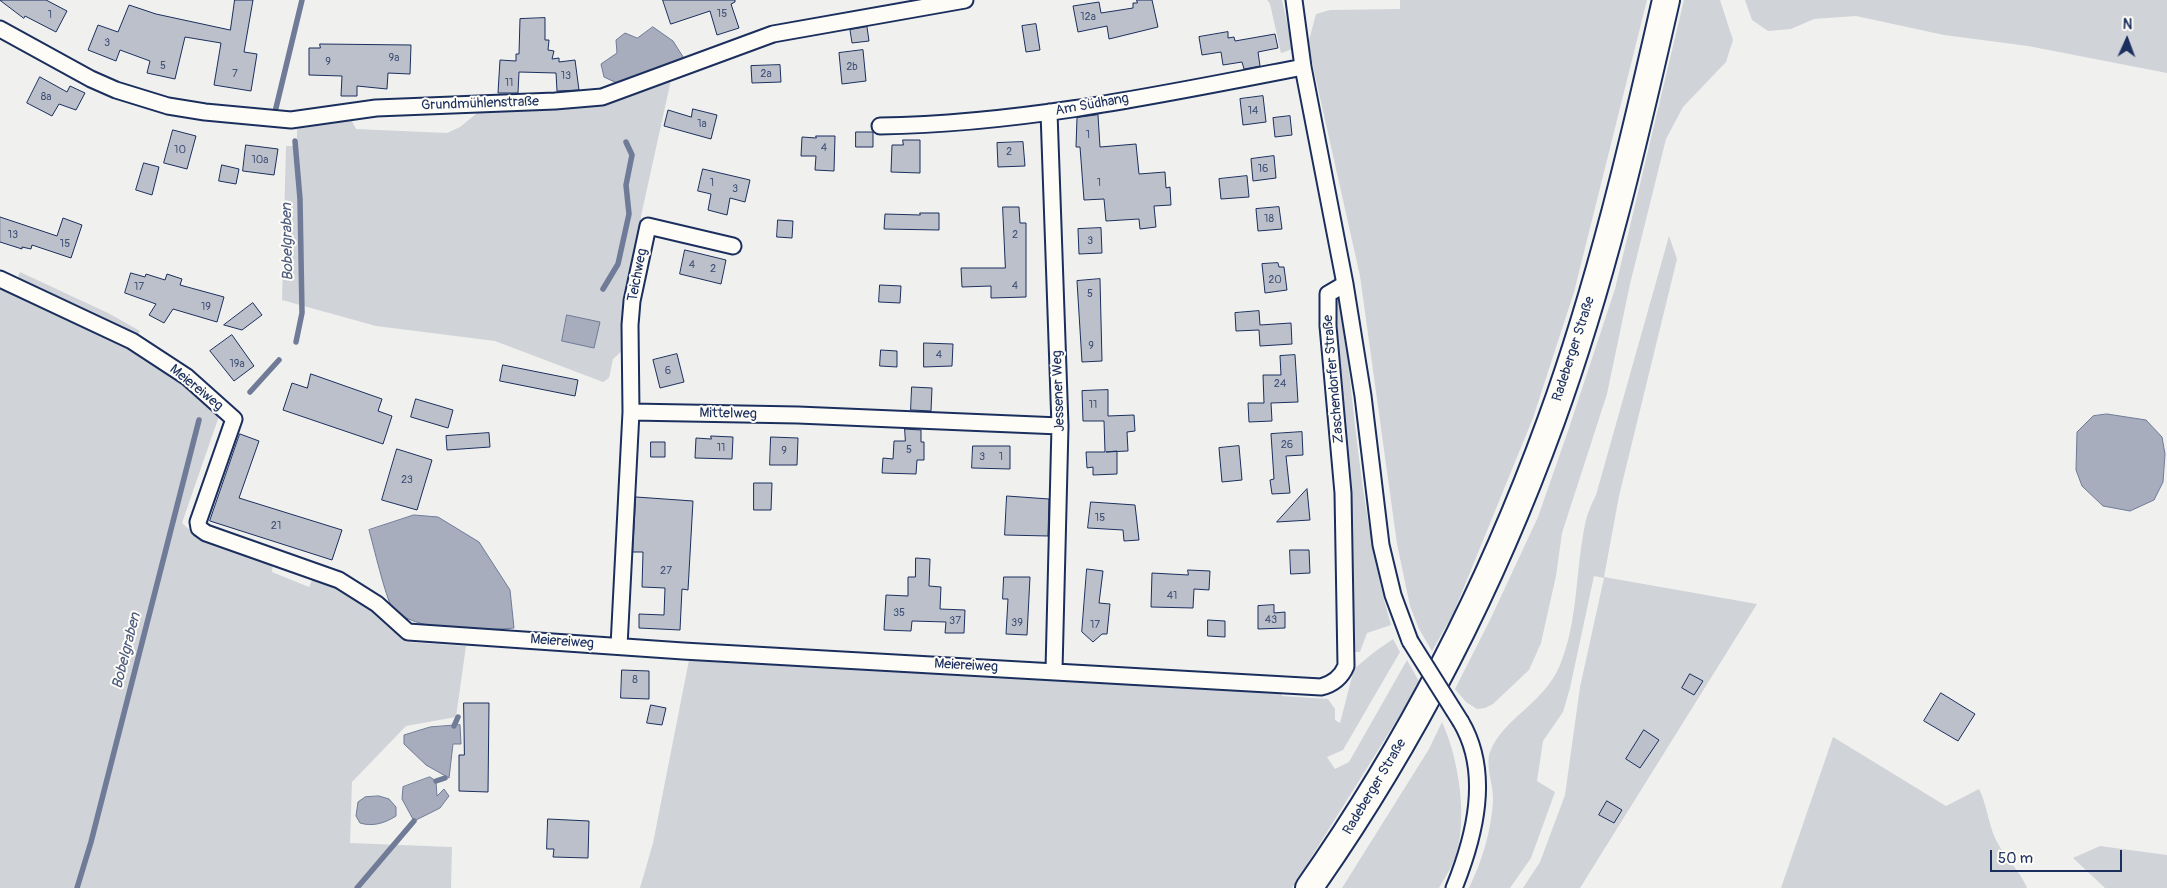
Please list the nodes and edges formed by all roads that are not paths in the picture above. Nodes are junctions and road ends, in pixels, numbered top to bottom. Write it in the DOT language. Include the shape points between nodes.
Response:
graph roads {
  1 [pos="965,0"];
  2 [pos="1294,0"];
  3 [pos="1666,0"];
  4 [pos="0,29"];
  5 [pos="1303,67"];
  6 [pos="1049,112"];
  7 [pos="880,126"];
  8 [pos="733,246"];
  9 [pos="0,279"];
  10 [pos="1345,284"];
  11 [pos="631,412"];
  12 [pos="1060,426"];
  13 [pos="618,646"];
  14 [pos="1054,670"];
  15 [pos="1338,679"];
  16 [pos="1309,888"];
  17 [pos="1454,888"];
  1 -- 4 [label="street, Grundmühlenstraße" via="774,34 602,97 555,102 376,108 291,120 168,106 116,90"];
  2 -- 5 [label="street"];
  3 -- 16 [label="highway, Radeberger Straße" via="1594,290 1552,420 1471,611 1424,707 1353,825"];
  5 -- 6 [label="street, Am Südhang"];
  5 -- 10 [label="street"];
  6 -- 7 [label="street, Am Südhang" via="931,125"];
  6 -- 12 [label="street, Jessener Weg"];
  8 -- 11 [label="street, Teichweg" via="648,226 632,301"];
  9 -- 13 [label="street, Meiereiweg" via="132,341 187,377 234,419 198,522 199,528 206,533 339,580 377,604 408,632"];
  10 -- 15 [label="street, Zaschendorfer Straße" via="1328,294 1343,492 1346,666"];
  10 -- 17 [label="street, bridge" via="1363,396 1381,545 1393,595 1410,640 1471,738 1476,765 1474,832"];
  11 -- 12 [label="street, Mittelweg"];
  11 -- 13 [label="street"];
  12 -- 14 [label="street, Jessener Weg"];
  13 -- 14 [label="street, Meiereiweg"];
  14 -- 15 [label="street, Meiereiweg" via="1321,687"];
}
